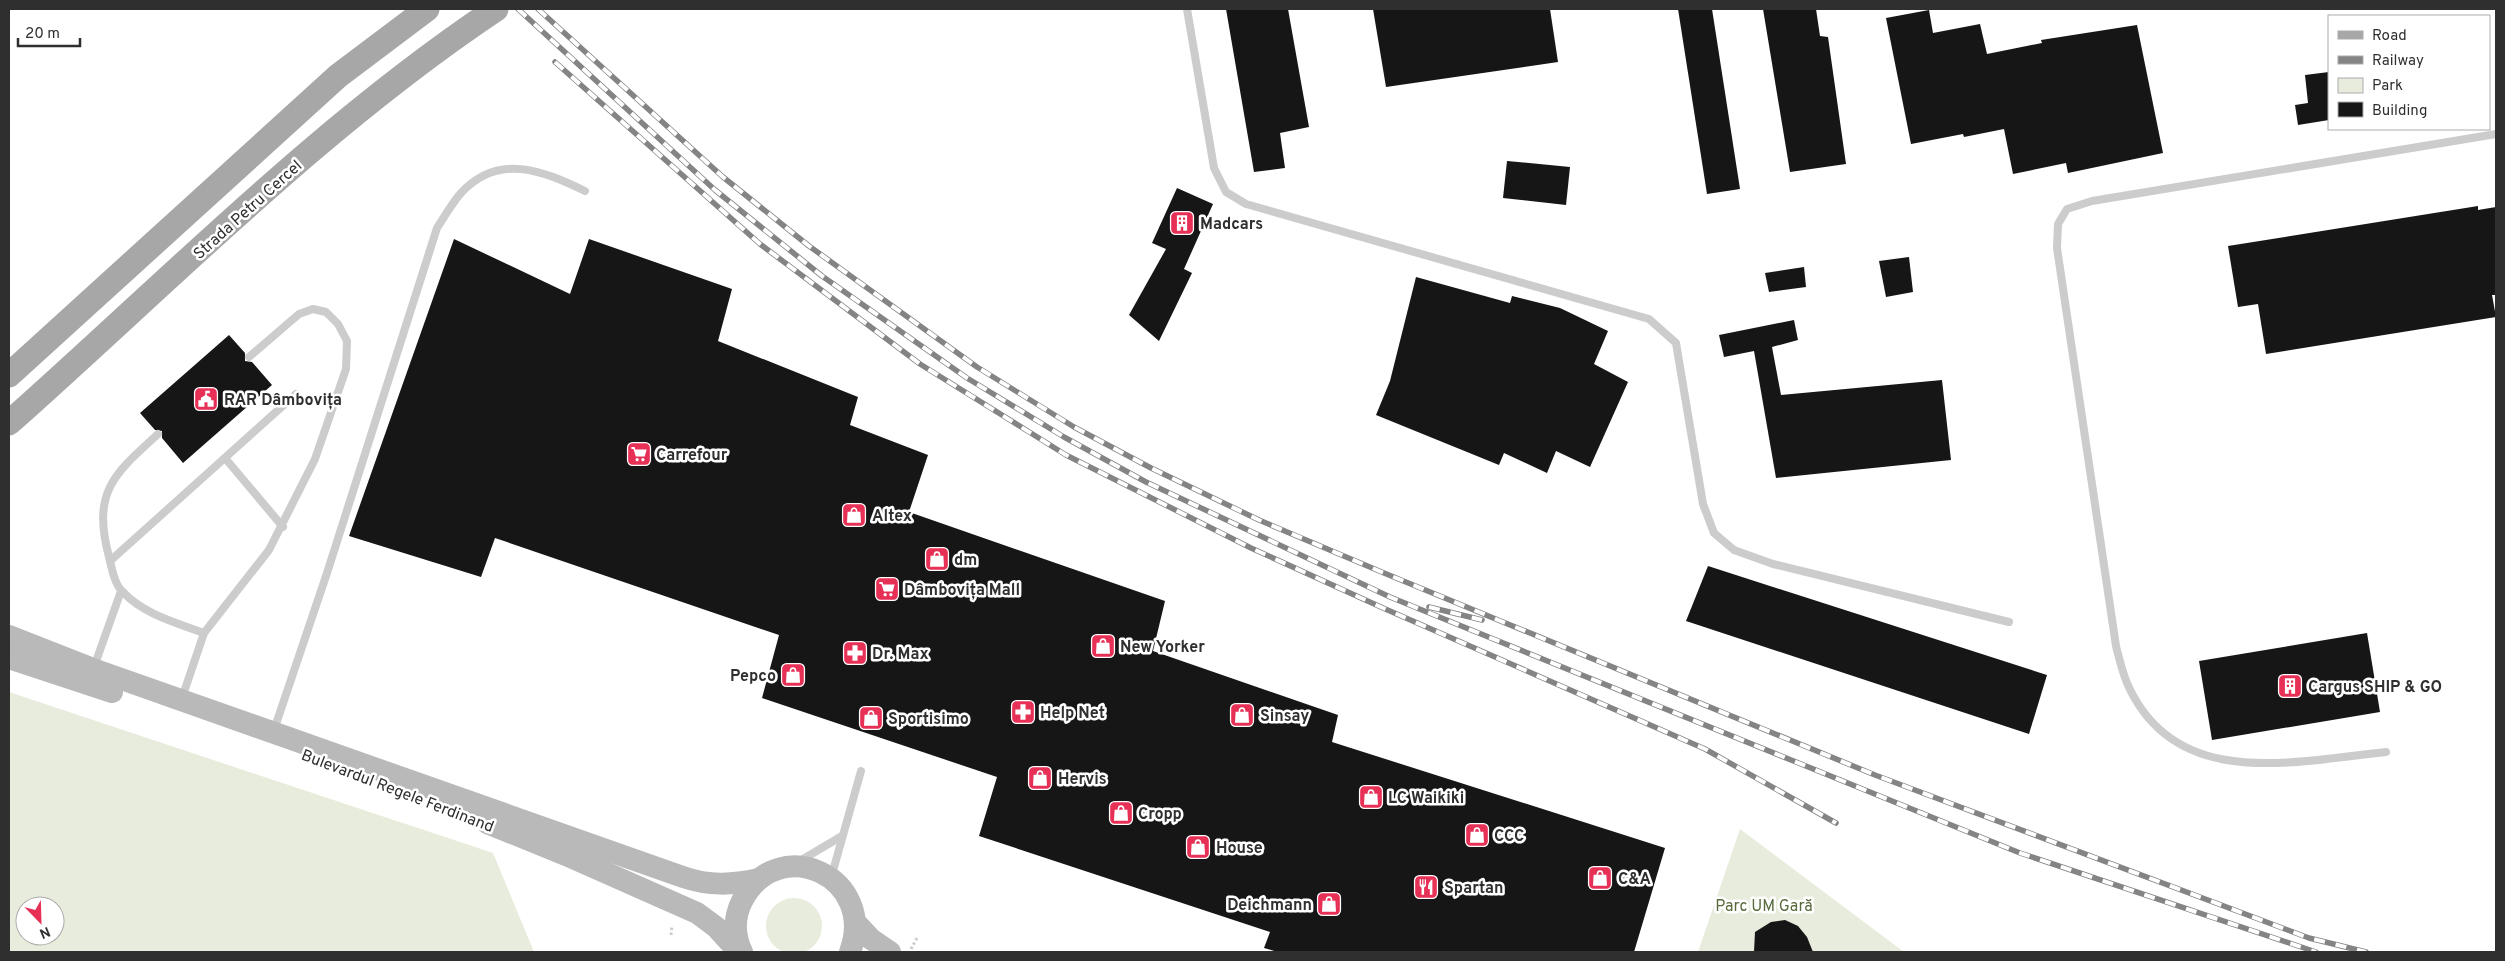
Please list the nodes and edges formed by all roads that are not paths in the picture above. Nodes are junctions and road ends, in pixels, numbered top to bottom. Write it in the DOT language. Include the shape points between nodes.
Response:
graph roads {
  1 [pos="427,9"];
  2 [pos="496,9"];
  3 [pos="1187,9"];
  4 [pos="2496,134"];
  5 [pos="584,192"];
  6 [pos="248,357"];
  7 [pos="9,374"];
  8 [pos="296,394"];
  9 [pos="9,423"];
  10 [pos="158,434"];
  11 [pos="225,458"];
  12 [pos="283,527"];
  13 [pos="110,562"];
  14 [pos="121,591"];
  15 [pos="2009,622"];
  16 [pos="204,633"];
  17 [pos="9,636"];
  18 [pos="9,658"];
  19 [pos="93,670"];
  20 [pos="182,699"];
  21 [pos="273,732"];
  22 [pos="2386,752"];
  23 [pos="861,771"];
  24 [pos="842,836"];
  25 [pos="788,867"];
  26 [pos="831,878"];
  27 [pos="759,879"];
  28 [pos="856,923"];
  29 [pos="740,952"];
  30 [pos="850,952"];
  31 [pos="890,952"];
  1 -- 7 [label="main road" via="338,76"];
  2 -- 9 [label="main road, Strada Petru Cercel" via="436,49 364,105"];
  3 -- 15 [label="lane" via="1214,168 1226,192 1246,204 1649,319 1676,343 1703,504 1714,533 1734,550 1773,564"];
  4 -- 22 [label="lane" via="2092,201 2067,209 2058,224 2057,248 2116,646 2126,682 2147,718 2177,742 2197,753 2224,761 2268,764"];
  5 -- 21 [label="lane" via="528,168 505,168 483,176 462,193 437,228"];
  6 -- 12 [label="lane" via="299,314 314,309 326,312 338,324 347,341 346,368 336,402 315,459"];
  8 -- 11 [label="lane"];
  10 -- 13 [label="lane" via="127,462 113,480 102,508 102,532"];
  11 -- 12 [label="lane"];
  11 -- 13 [label="lane"];
  12 -- 16 [label="lane" via="269,550"];
  13 -- 14 [label="lane"];
  14 -- 16 [label="lane" via="158,615"];
  14 -- 19 [label="lane"];
  16 -- 20 [label="lane"];
  17 -- 19 [label="main road, Bulevardul Regele Ferdinand"];
  18 -- 29 [label="main road, Bulevardul Regele Ferdinand" via="372,777 566,855 697,913"];
  19 -- 20 [label="main road, Bulevardul Regele Ferdinand"];
  20 -- 21 [label="main road, Bulevardul Regele Ferdinand"];
  21 -- 27 [label="main road, Bulevardul Regele Ferdinand" via="688,879 715,884"];
  23 -- 24 [label="lane"];
  24 -- 25 [label="lane"];
  24 -- 26 [label="lane"];
  25 -- 26 [label="main road, Bulevardul Regele Ferdinand" via="818,870"];
  25 -- 27 [label="main road, Bulevardul Regele Ferdinand"];
  26 -- 28 [label="main road, Bulevardul Regele Ferdinand" via="844,890"];
  27 -- 29 [label="main road, Bulevardul Regele Ferdinand" via="738,908 735,925"];
  28 -- 30 [label="main road, Bulevardul Regele Ferdinand"];
  28 -- 31 [label="main road, Bulevardul Regele Ferdinand"];
}
